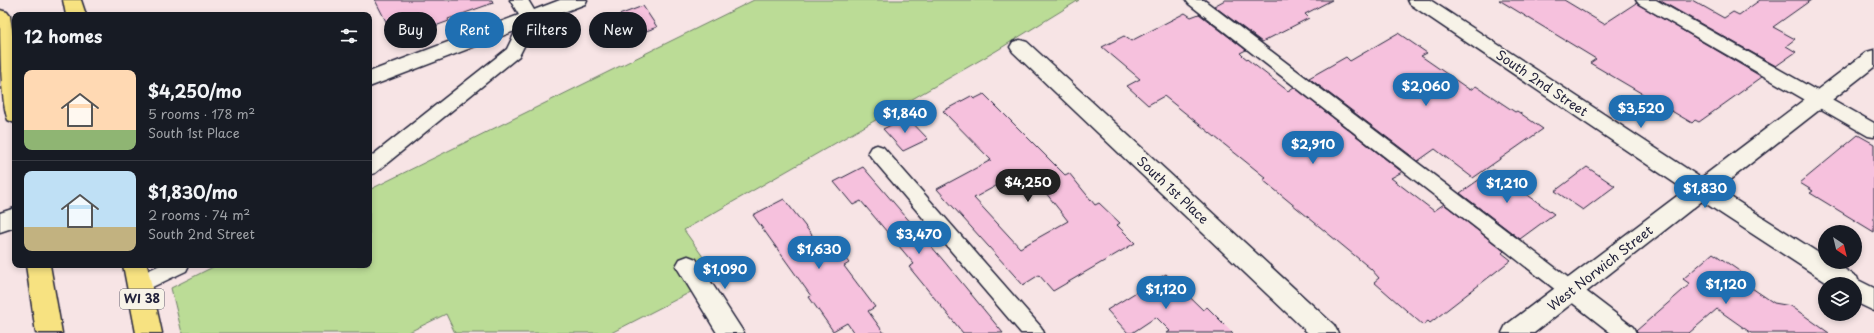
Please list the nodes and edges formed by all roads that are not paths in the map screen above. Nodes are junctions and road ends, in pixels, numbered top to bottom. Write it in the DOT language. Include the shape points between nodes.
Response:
graph roads {
  1 [pos="72,0"];
  2 [pos="519,0"];
  3 [pos="578,0"];
  4 [pos="1194,0"];
  5 [pos="1417,0"];
  6 [pos="1644,0"];
  7 [pos="75,12"];
  8 [pos="526,12"];
  9 [pos="546,12"];
  10 [pos="0,16"];
  11 [pos="512,25"];
  12 [pos="1020,47"];
  13 [pos="515,48"];
  14 [pos="1874,57"];
  15 [pos="372,79"];
  16 [pos="12,95"];
  17 [pos="1819,100"];
  18 [pos="1874,132"];
  19 [pos="877,152"];
  20 [pos="372,166"];
  21 [pos="1702,190"];
  22 [pos="12,217"];
  23 [pos="0,222"];
  24 [pos="688,266"];
  25 [pos="38,268"];
  26 [pos="166,268"];
  27 [pos="137,275"];
  28 [pos="1837,277"];
  29 [pos="1570,291"];
  30 [pos="1862,293"];
  31 [pos="1874,301"];
  32 [pos="49,333"];
  33 [pos="149,333"];
  34 [pos="731,333"];
  35 [pos="1034,333"];
  36 [pos="1325,333"];
  37 [pos="1515,333"];
  38 [pos="1626,333"];
  1 -- 7 [label="main road"];
  2 -- 8 [label="street"];
  3 -- 9 [label="street"];
  4 -- 29 [label="lane"];
  5 -- 21 [label="street, South 2nd Street"];
  6 -- 17 [label="lane"];
  10 -- 16 [label="main road"];
  11 -- 15 [label="street"];
  12 -- 36 [label="street, South 1st Place"];
  13 -- 20 [label="lane"];
  14 -- 17 [label="street, West Norwich Street"];
  17 -- 18 [label="lane"];
  17 -- 21 [label="street, West Norwich Street"];
  19 -- 35 [label="lane"];
  21 -- 28 [label="street, South 2nd Street"];
  21 -- 29 [label="street, West Norwich Street"];
  22 -- 23 [label="street"];
  24 -- 34 [label="street"];
  25 -- 32 [label="main road"];
  26 -- 27 [label="lane"];
  27 -- 33 [label="main road, WI 38"];
  29 -- 37 [label="street, West Norwich Street"];
  29 -- 38 [label="lane"];
  30 -- 31 [label="street"];
}
